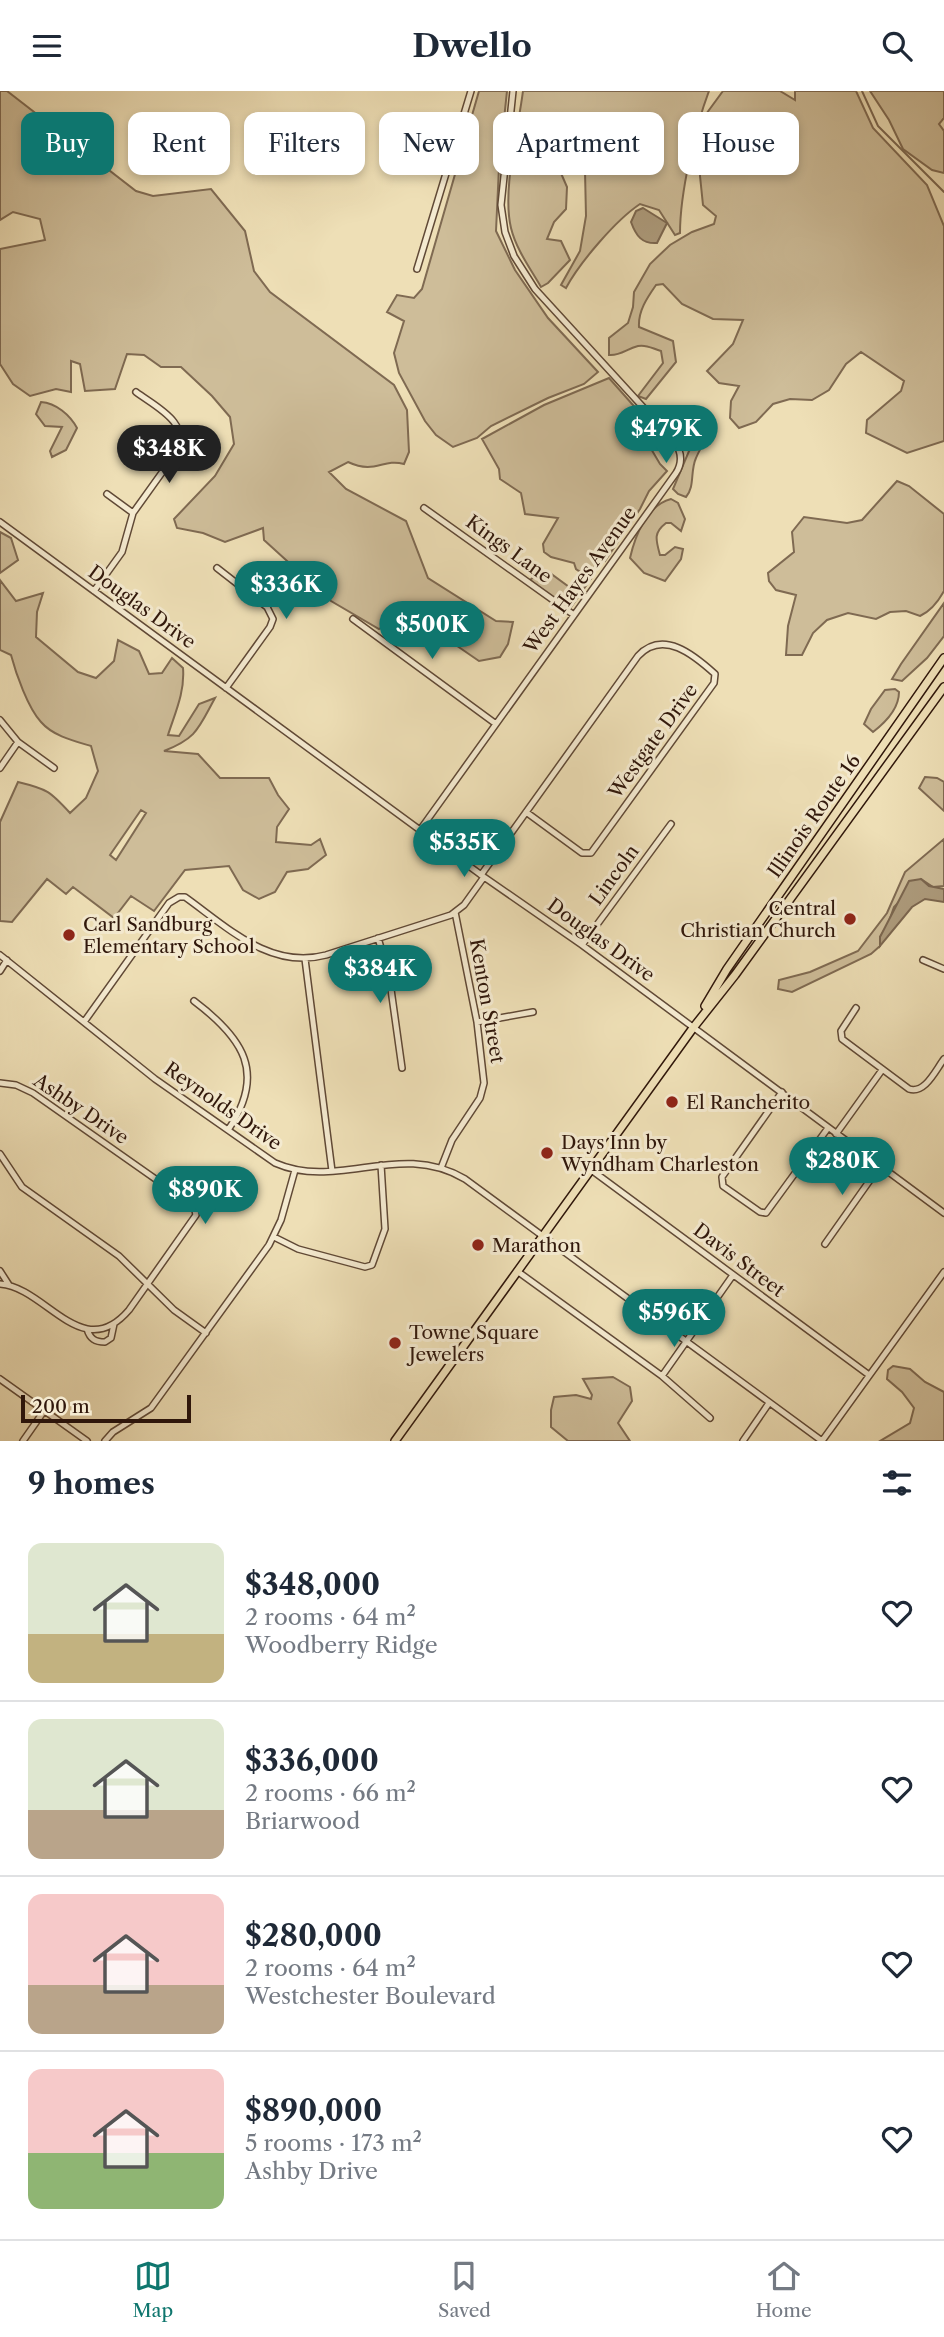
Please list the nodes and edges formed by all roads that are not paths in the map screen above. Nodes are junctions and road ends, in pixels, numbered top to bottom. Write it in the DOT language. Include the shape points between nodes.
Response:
graph roads {
  1 [pos="471,91"];
  2 [pos="513,91"];
  3 [pos="417,269"];
  4 [pos="136,392"];
  5 [pos="107,494"];
  6 [pos="425,508"];
  7 [pos="132,513"];
  8 [pos="0,522"];
  9 [pos="217,568"];
  10 [pos="94,591"];
  11 [pos="574,615"];
  12 [pos="353,619"];
  13 [pos="944,658"];
  14 [pos="944,687"];
  15 [pos="226,688"];
  16 [pos="0,720"];
  17 [pos="496,724"];
  18 [pos="18,742"];
  19 [pos="0,768"];
  20 [pos="54,768"];
  21 [pos="526,812"];
  22 [pos="671,824"];
  23 [pos="420,830"];
  24 [pos="483,876"];
  25 [pos="456,912"];
  26 [pos="378,938"];
  27 [pos="582,945"];
  28 [pos="0,955"];
  29 [pos="305,958"];
  30 [pos="7,960"];
  31 [pos="923,960"];
  32 [pos="944,969"];
  33 [pos="0,971"];
  34 [pos="194,1001"];
  35 [pos="856,1008"];
  36 [pos="533,1012"];
  37 [pos="84,1022"];
  38 [pos="477,1022"];
  39 [pos="693,1028"];
  40 [pos="944,1059"];
  41 [pos="402,1068"];
  42 [pos="882,1070"];
  43 [pos="0,1083"];
  44 [pos="782,1092"];
  45 [pos="828,1128"];
  46 [pos="228,1130"];
  47 [pos="836,1134"];
  48 [pos="0,1154"];
  49 [pos="382,1165"];
  50 [pos="880,1166"];
  51 [pos="441,1168"];
  52 [pos="590,1169"];
  53 [pos="295,1170"];
  54 [pos="332,1171"];
  55 [pos="944,1213"];
  56 [pos="542,1236"];
  57 [pos="274,1237"];
  58 [pos="825,1244"];
  59 [pos="0,1271"];
  60 [pos="517,1271"];
  61 [pos="944,1272"];
  62 [pos="733,1275"];
  63 [pos="148,1284"];
  64 [pos="0,1285"];
  65 [pos="9,1285"];
  66 [pos="114,1324"];
  67 [pos="88,1329"];
  68 [pos="206,1333"];
  69 [pos="686,1342"];
  70 [pos="869,1375"];
  71 [pos="662,1376"];
  72 [pos="0,1379"];
  73 [pos="769,1402"];
  74 [pos="44,1411"];
  75 [pos="710,1417"];
  76 [pos="23,1441"];
  77 [pos="87,1441"];
  78 [pos="105,1441"];
  79 [pos="396,1441"];
  80 [pos="743,1441"];
  81 [pos="822,1441"];
  1 -- 3 [label="street"];
  2 -- 11 [label="street, West Hayes Avenue" via="501,205 514,256 535,289 674,441 681,457 676,474"];
  4 -- 7 [label="street" via="174,420 181,436 176,453"];
  5 -- 7 [label="street"];
  6 -- 11 [label="street, Kings Lane"];
  7 -- 10 [label="street" via="122,552"];
  8 -- 10 [label="street, Douglas Drive"];
  9 -- 15 [label="street" via="267,607 273,619"];
  10 -- 15 [label="street, Douglas Drive"];
  11 -- 17 [label="street, West Hayes Avenue"];
  12 -- 17 [label="street"];
  13 -- 39 [label="main road, Illinois Route 16" via="727,969"];
  14 -- 39 [label="main road, Illinois Route 16"];
  15 -- 23 [label="street, Douglas Drive"];
  16 -- 18 [label="street"];
  17 -- 23 [label="street, West Hayes Avenue"];
  18 -- 19 [label="street"];
  18 -- 20 [label="street"];
  21 -- 21 [label="street, Westgate Drive" via="644,650 663,643 676,646 715,674 714,683 591,853 582,853"];
  21 -- 24 [label="street, Westgate Drive"];
  22 -- 27 [label="street, Lincoln"];
  23 -- 24 [label="street, Douglas Drive"];
  24 -- 25 [label="street, Westgate Drive"];
  24 -- 27 [label="street, Douglas Drive"];
  25 -- 26 [label="street"];
  25 -- 38 [label="street, Kenton Street"];
  26 -- 29 [label="street"];
  26 -- 41 [label="street" via="389,975"];
  27 -- 39 [label="street, Douglas Drive"];
  28 -- 30 [label="street, Reynolds Drive"];
  29 -- 37 [label="street" via="260,949 179,897 169,902"];
  29 -- 54 [label="street"];
  30 -- 33 [label="street"];
  30 -- 37 [label="street, Reynolds Drive"];
  31 -- 32 [label="street"];
  34 -- 46 [label="street" via="227,1028 244,1057 245,1096"];
  35 -- 42 [label="street" via="841,1031 842,1039"];
  36 -- 38 [label="street"];
  37 -- 46 [label="street, Reynolds Drive"];
  38 -- 51 [label="street, Kenton Street" via="483,1091 452,1140"];
  39 -- 44 [label="street, Douglas Drive"];
  39 -- 52 [label="main road"];
  40 -- 42 [label="street" via="917,1091"];
  42 -- 47 [label="street"];
  43 -- 63 [label="street, Ashby Drive" via="33,1094 194,1206 195,1219"];
  44 -- 45 [label="street, Douglas Drive"];
  44 -- 45 [label="street" via="722,1177 723,1185 766,1213"];
  45 -- 47 [label="street, Douglas Drive"];
  46 -- 53 [label="street, Reynolds Drive" via="275,1163"];
  47 -- 50 [label="street, Douglas Drive"];
  48 -- 63 [label="street" via="22,1187 119,1256"];
  49 -- 51 [label="street, Reynolds Drive" via="406,1162"];
  49 -- 54 [label="street, Reynolds Drive"];
  49 -- 57 [label="street" via="385,1229 372,1265 298,1249"];
  50 -- 55 [label="street, Douglas Drive"];
  50 -- 58 [label="street"];
  51 -- 56 [label="street, Reynolds Drive" via="465,1179"];
  52 -- 56 [label="main road"];
  52 -- 62 [label="street, Davis Street"];
  53 -- 54 [label="street, Reynolds Drive"];
  53 -- 57 [label="street"];
  56 -- 60 [label="main road"];
  56 -- 69 [label="street, Reynolds Drive"];
  57 -- 68 [label="street"];
  59 -- 65 [label="street, Ashby Drive"];
  60 -- 71 [label="street"];
  60 -- 79 [label="main road"];
  61 -- 70 [label="street"];
  62 -- 69 [label="street"];
  62 -- 70 [label="street, Davis Street"];
  63 -- 66 [label="street, Ashby Drive"];
  63 -- 68 [label="street"];
  64 -- 65 [label="street, Ashby Drive"];
  65 -- 67 [label="street, Ashby Drive"];
  66 -- 67 [label="street"];
  66 -- 67 [label="street, Ashby Drive" via="111,1338 105,1342 93,1340"];
  68 -- 78 [label="street" via="152,1408"];
  69 -- 71 [label="street"];
  69 -- 73 [label="street, Reynolds Drive"];
  70 -- 81 [label="street"];
  71 -- 75 [label="street"];
  72 -- 74 [label="street"];
  73 -- 80 [label="street"];
  73 -- 81 [label="street, Reynolds Drive"];
  74 -- 76 [label="street"];
  74 -- 77 [label="street"];
}
